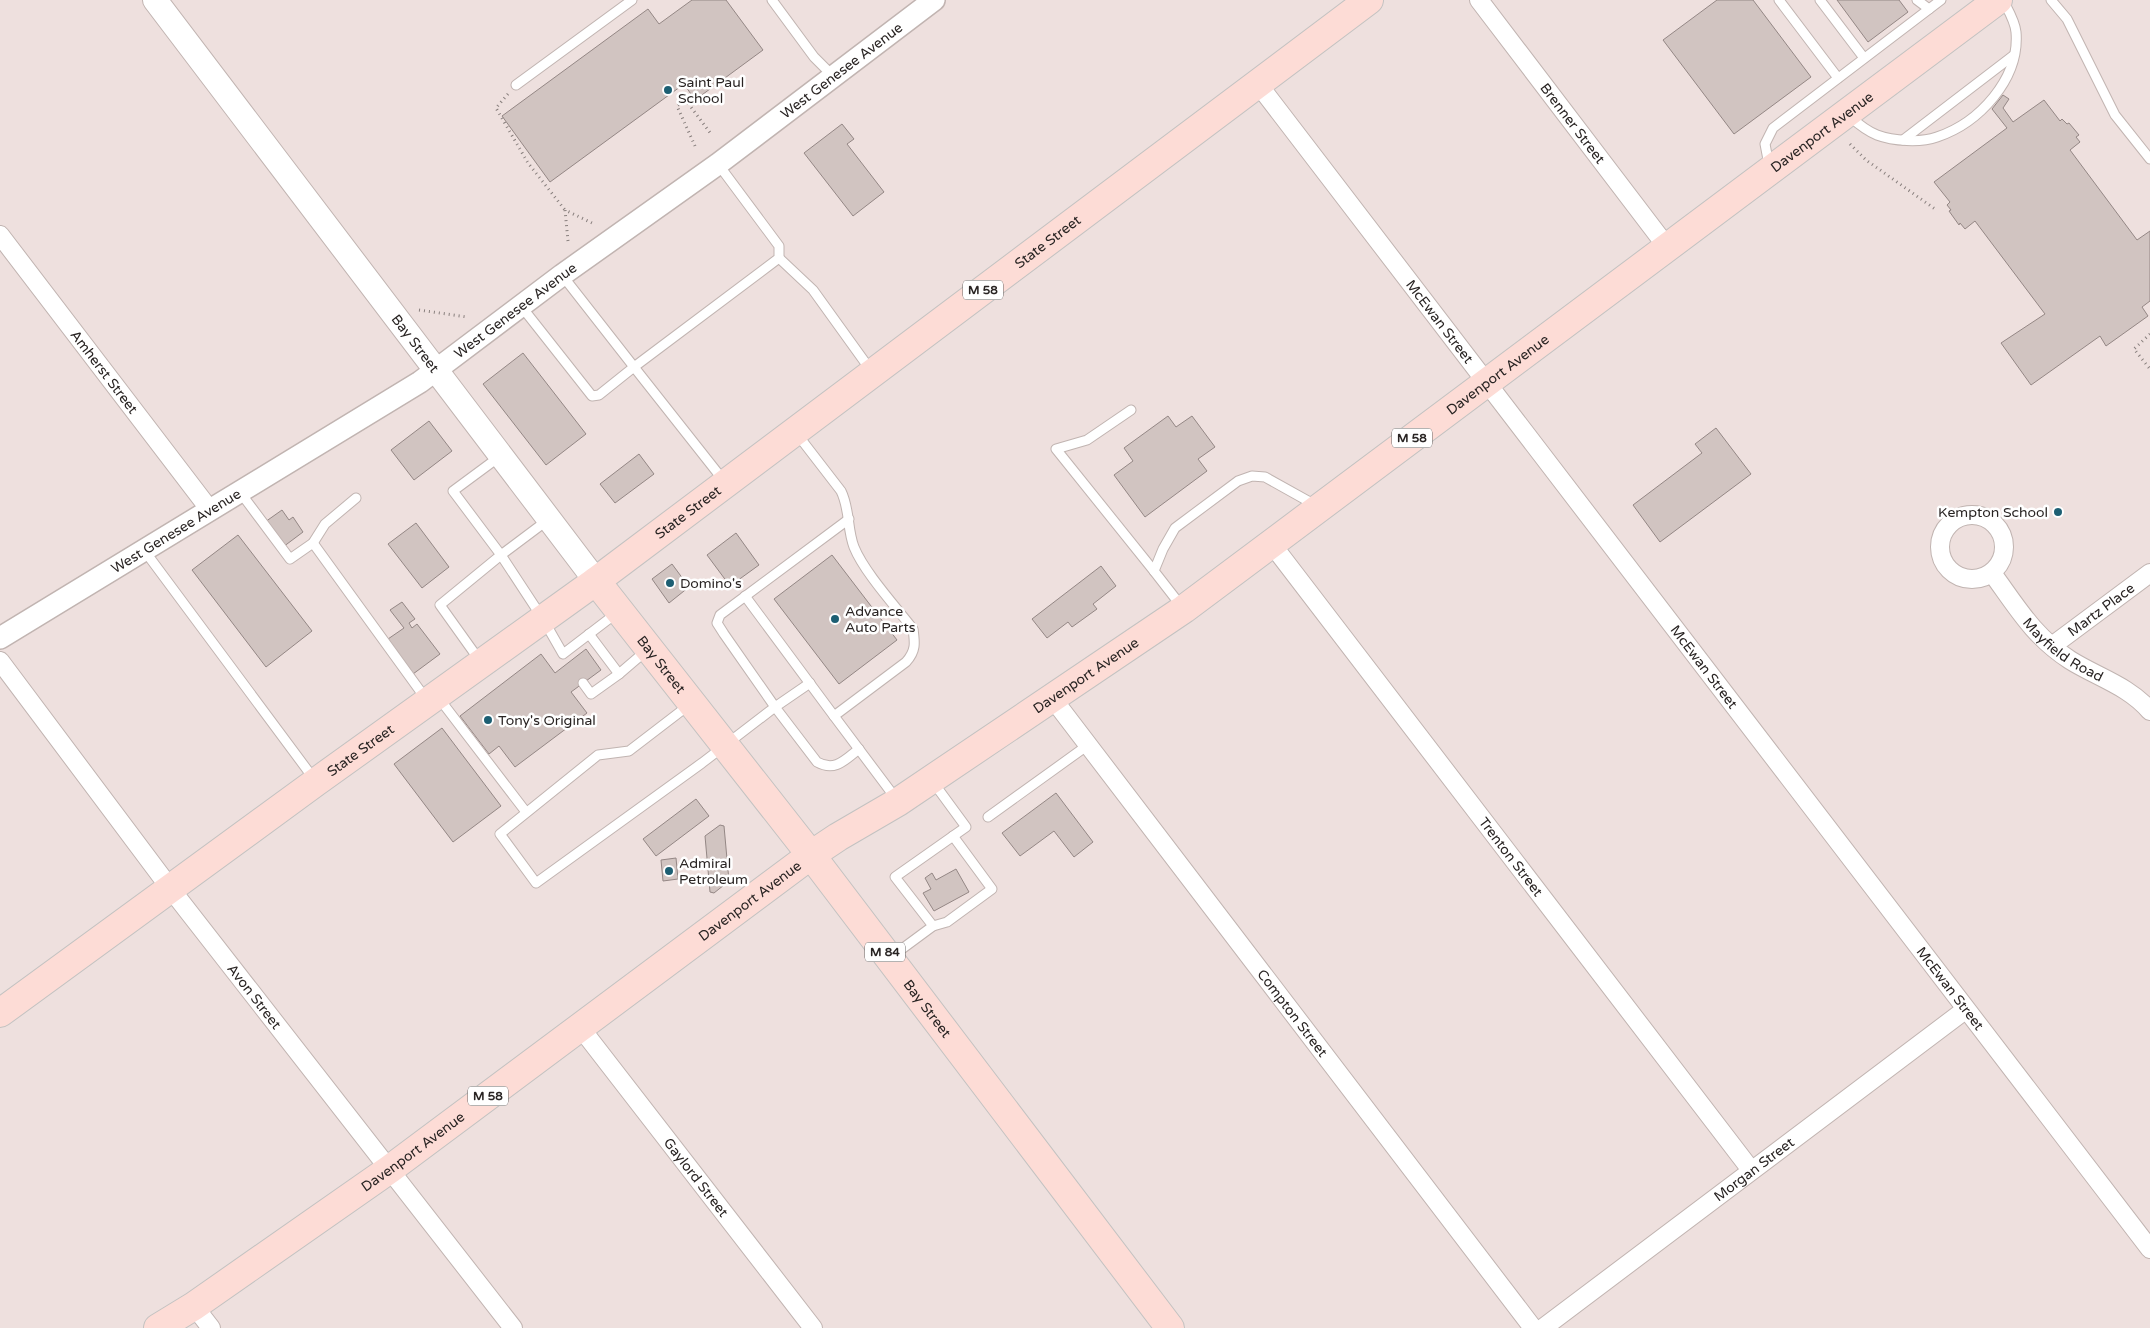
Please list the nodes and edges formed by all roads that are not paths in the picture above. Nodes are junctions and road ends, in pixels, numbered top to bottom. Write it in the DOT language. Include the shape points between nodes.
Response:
graph roads {
  1 [pos="155,0"];
  2 [pos="632,0"];
  3 [pos="772,0"];
  4 [pos="934,0"];
  5 [pos="1369,0"];
  6 [pos="1479,0"];
  7 [pos="1779,0"];
  8 [pos="1820,0"];
  9 [pos="1917,0"];
  10 [pos="1941,0"];
  11 [pos="1998,0"];
  12 [pos="2003,0"];
  13 [pos="2051,0"];
  14 [pos="1929,9"];
  15 [pos="2014,55"];
  16 [pos="1864,58"];
  17 [pos="833,76"];
  18 [pos="1838,78"];
  19 [pos="1258,84"];
  20 [pos="516,85"];
  21 [pos="1846,114"];
  22 [pos="1903,140"];
  23 [pos="2150,159"];
  24 [pos="718,164"];
  25 [pos="1771,170"];
  26 [pos="0,235"];
  27 [pos="1667,247"];
  28 [pos="779,258"];
  29 [pos="562,275"];
  30 [pos="521,306"];
  31 [pos="634,367"];
  32 [pos="436,368"];
  33 [pos="873,373"];
  34 [pos="1486,382"];
  35 [pos="1131,410"];
  36 [pos="795,431"];
  37 [pos="501,455"];
  38 [pos="726,483"];
  39 [pos="240,492"];
  40 [pos="356,498"];
  41 [pos="1319,507"];
  42 [pos="210,510"];
  43 [pos="550,519"];
  44 [pos="849,519"];
  45 [pos="313,543"];
  46 [pos="1271,543"];
  47 [pos="144,550"];
  48 [pos="501,555"];
  49 [pos="1154,571"];
  50 [pos="1992,572"];
  51 [pos="2150,573"];
  52 [pos="596,581"];
  53 [pos="745,596"];
  54 [pos="1184,609"];
  55 [pos="620,611"];
  56 [pos="544,618"];
  57 [pos="589,634"];
  58 [pos="0,638"];
  59 [pos="2052,646"];
  60 [pos="650,648"];
  61 [pos="0,661"];
  62 [pos="482,663"];
  63 [pos="619,674"];
  64 [pos="583,683"];
  65 [pos="810,683"];
  66 [pos="432,698"];
  67 [pos="1053,699"];
  68 [pos="693,702"];
  69 [pos="774,707"];
  70 [pos="2150,711"];
  71 [pos="834,716"];
  72 [pos="1088,745"];
  73 [pos="725,746"];
  74 [pos="859,749"];
  75 [pos="931,779"];
  76 [pos="316,782"];
  77 [pos="898,802"];
  78 [pos="526,812"];
  79 [pos="988,817"];
  80 [pos="953,836"];
  81 [pos="811,855"];
  82 [pos="170,888"];
  83 [pos="933,926"];
  84 [pos="890,958"];
  85 [pos="1965,1010"];
  86 [pos="0,1013"];
  87 [pos="580,1027"];
  88 [pos="390,1169"];
  89 [pos="1751,1170"];
  90 [pos="2150,1249"];
  91 [pos="194,1306"];
  92 [pos="158,1328"];
  93 [pos="211,1328"];
  94 [pos="513,1328"];
  95 [pos="813,1328"];
  96 [pos="1170,1328"];
  97 [pos="1533,1328"];
  98 [pos="1543,1328"];
  1 -- 32 [label="main road, Bay Street"];
  2 -- 20 [label="lane"];
  3 -- 17 [label="lane" via="814,57"];
  4 -- 17 [label="street, West Genesee Avenue"];
  5 -- 19 [label="main road, State Street / M 58"];
  6 -- 27 [label="street, Brenner Street"];
  7 -- 18 [label="lane"];
  8 -- 16 [label="lane"];
  9 -- 14 [label="lane"];
  10 -- 14 [label="lane"];
  11 -- 21 [label="main road, Davenport Avenue / M 58"];
  12 -- 15 [label="lane" via="2016,30"];
  13 -- 23 [label="lane" via="2067,19 2115,115"];
  14 -- 16 [label="lane"];
  15 -- 22 [label="lane"];
  15 -- 22 [label="lane" via="2003,84 1976,114 1935,138"];
  16 -- 18 [label="lane"];
  17 -- 24 [label="street, West Genesee Avenue"];
  18 -- 25 [label="lane" via="1773,128 1764,144"];
  19 -- 33 [label="main road, State Street / M 58"];
  19 -- 34 [label="street, McEwan Street"];
  21 -- 22 [label="lane" via="1867,131"];
  21 -- 25 [label="main road, Davenport Avenue / M 58"];
  24 -- 28 [label="lane" via="779,246"];
  24 -- 29 [label="street, West Genesee Avenue"];
  25 -- 27 [label="main road, Davenport Avenue / M 58"];
  26 -- 42 [label="street, Amherst Street"];
  27 -- 34 [label="main road, Davenport Avenue / M 58"];
  28 -- 31 [label="lane"];
  28 -- 33 [label="lane" via="813,290"];
  29 -- 30 [label="street, West Genesee Avenue"];
  29 -- 31 [label="lane"];
  30 -- 31 [label="lane" via="592,396 599,395"];
  30 -- 32 [label="street, West Genesee Avenue"];
  31 -- 38 [label="lane"];
  32 -- 37 [label="main road, Bay Street"];
  32 -- 39 [label="street, West Genesee Avenue" via="420,382"];
  33 -- 36 [label="main road, State Street / M 58"];
  34 -- 41 [label="main road, Davenport Avenue / M 58"];
  34 -- 85 [label="street, McEwan Street"];
  35 -- 49 [label="lane" via="1087,440 1056,448"];
  36 -- 38 [label="main road, State Street / M 58"];
  36 -- 44 [label="lane" via="841,491"];
  37 -- 43 [label="main road, Bay Street"];
  37 -- 48 [label="lane" via="453,491"];
  38 -- 52 [label="main road, State Street / M 58"];
  39 -- 42 [label="street, West Genesee Avenue"];
  39 -- 45 [label="lane" via="290,560"];
  40 -- 45 [label="lane" via="324,524"];
  41 -- 46 [label="main road, Davenport Avenue / M 58"];
  41 -- 49 [label="lane" via="1265,476 1238,481 1175,528"];
  42 -- 47 [label="street, West Genesee Avenue"];
  43 -- 48 [label="lane"];
  43 -- 52 [label="main road, Bay Street"];
  44 -- 53 [label="lane"];
  44 -- 71 [label="lane" via="855,549 913,629 915,642 914,654 906,662"];
  45 -- 66 [label="lane"];
  46 -- 54 [label="main road, Davenport Avenue / M 58"];
  46 -- 89 [label="street, Trenton Street"];
  47 -- 58 [label="street, West Genesee Avenue"];
  47 -- 76 [label="lane"];
  48 -- 56 [label="lane"];
  48 -- 62 [label="lane" via="440,605"];
  49 -- 54 [label="lane"];
  50 -- 59 [label="street, Mayfield Road" via="2033,630"];
  51 -- 59 [label="street, Martz Place"];
  52 -- 55 [label="main road, Bay Street / M 84"];
  52 -- 56 [label="main road, State Street / M 58"];
  53 -- 65 [label="lane"];
  53 -- 69 [label="lane" via="720,615 717,623"];
  54 -- 67 [label="main road, Davenport Avenue / M 58"];
  55 -- 57 [label="lane"];
  55 -- 60 [label="main road, Bay Street / M 84"];
  56 -- 57 [label="lane" via="565,658"];
  56 -- 62 [label="main road, State Street / M 58"];
  57 -- 63 [label="lane"];
  59 -- 70 [label="street, Mayfield Road" via="2128,691"];
  60 -- 63 [label="lane"];
  60 -- 68 [label="main road, Bay Street / M 84"];
  61 -- 82 [label="street, Avon Street"];
  62 -- 66 [label="main road, State Street / M 58"];
  63 -- 64 [label="lane" via="591,694"];
  65 -- 69 [label="lane"];
  65 -- 71 [label="lane"];
  66 -- 76 [label="main road, State Street / M 58"];
  66 -- 78 [label="lane"];
  67 -- 72 [label="street, Compton Street"];
  67 -- 75 [label="main road, Davenport Avenue / M 58"];
  68 -- 73 [label="main road, Bay Street / M 84"];
  68 -- 78 [label="lane" via="629,750 598,755"];
  69 -- 73 [label="lane"];
  69 -- 74 [label="lane" via="817,762 824,766 834,767"];
  71 -- 74 [label="lane"];
  72 -- 79 [label="lane"];
  72 -- 97 [label="street, Compton Street"];
  73 -- 78 [label="lane" via="536,883 500,834"];
  73 -- 81 [label="main road, Bay Street / M 84"];
  74 -- 77 [label="lane"];
  75 -- 77 [label="main road, Davenport Avenue / M 58"];
  75 -- 80 [label="lane" via="966,827"];
  76 -- 82 [label="main road, State Street / M 58"];
  77 -- 81 [label="main road, Davenport Avenue / M 58"];
  80 -- 83 [label="lane" via="895,877"];
  80 -- 83 [label="lane" via="992,889 947,922"];
  81 -- 84 [label="main road, Bay Street / M 84"];
  81 -- 87 [label="main road, Davenport Avenue / M 58"];
  82 -- 86 [label="main road, State Street / M 58"];
  82 -- 88 [label="street, Avon Street"];
  83 -- 84 [label="lane"];
  84 -- 96 [label="main road, Bay Street / M 84"];
  85 -- 89 [label="street, Morgan Street"];
  85 -- 90 [label="street, McEwan Street"];
  87 -- 88 [label="main road, Davenport Avenue / M 58"];
  87 -- 95 [label="street, Gaylord Street"];
  88 -- 91 [label="main road, Davenport Avenue / M 58"];
  88 -- 94 [label="street, Avon Street"];
  89 -- 98 [label="street, Morgan Street"];
  91 -- 92 [label="main road, Davenport Avenue / M 58"];
  91 -- 93 [label="street"];
}
